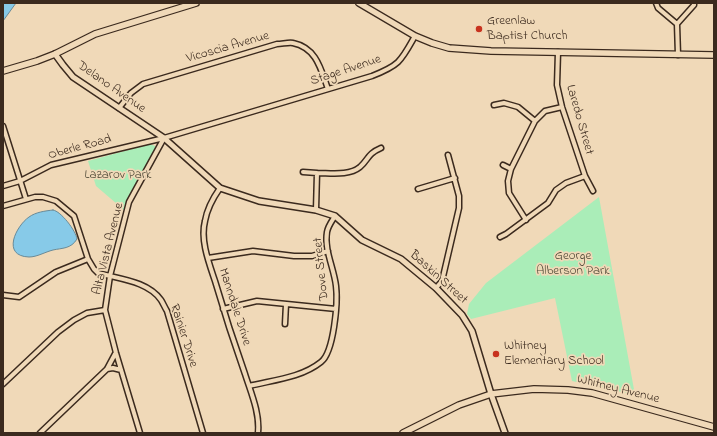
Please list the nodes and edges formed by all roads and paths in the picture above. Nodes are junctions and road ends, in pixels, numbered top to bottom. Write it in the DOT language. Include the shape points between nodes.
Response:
graph roads {
  1 [pos="196,3"];
  2 [pos="359,3"];
  3 [pos="656,3"];
  4 [pos="694,3"];
  5 [pos="677,24"];
  6 [pos="415,36"];
  7 [pos="558,52"];
  8 [pos="56,54"];
  9 [pos="678,55"];
  10 [pos="714,55"];
  11 [pos="3,71"];
  12 [pos="328,89"];
  13 [pos="494,105"];
  14 [pos="562,107"];
  15 [pos="119,108"];
  16 [pos="535,121"];
  17 [pos="3,126"];
  18 [pos="164,138"];
  19 [pos="5,141"];
  20 [pos="381,148"];
  21 [pos="448,154"];
  22 [pos="503,165"];
  23 [pos="511,169"];
  24 [pos="303,172"];
  25 [pos="317,173"];
  26 [pos="585,176"];
  27 [pos="455,178"];
  28 [pos="20,181"];
  29 [pos="3,186"];
  30 [pos="220,188"];
  31 [pos="418,190"];
  32 [pos="593,191"];
  33 [pos="26,199"];
  34 [pos="3,206"];
  35 [pos="316,210"];
  36 [pos="336,216"];
  37 [pos="526,220"];
  38 [pos="500,236"];
  39 [pos="328,251"];
  40 [pos="208,258"];
  41 [pos="88,259"];
  42 [pos="110,276"];
  43 [pos="436,288"];
  44 [pos="3,295"];
  45 [pos="286,304"];
  46 [pos="223,309"];
  47 [pos="336,309"];
  48 [pos="105,310"];
  49 [pos="285,324"];
  50 [pos="116,353"];
  51 [pos="107,369"];
  52 [pos="121,370"];
  53 [pos="3,384"];
  54 [pos="249,386"];
  55 [pos="491,394"];
  56 [pos="714,427"];
  57 [pos="40,433"];
  58 [pos="140,433"];
  59 [pos="203,433"];
  60 [pos="258,433"];
  61 [pos="403,433"];
  62 [pos="505,433"];
  1 -- 8 [label="main road" via="95,34"];
  2 -- 6 [label="main road"];
  3 -- 5 [label="street" via="658,8"];
  4 -- 5 [label="street"];
  5 -- 9 [label="street"];
  6 -- 7 [label="main road" via="449,48"];
  6 -- 12 [label="street, Stage Avenue" via="399,62 387,70"];
  7 -- 9 [label="main road"];
  7 -- 14 [label="street, Laredo Street" via="557,85"];
  8 -- 11 [label="main road"];
  8 -- 15 [label="street, Delano Avenue" via="73,76"];
  9 -- 10 [label="main road"];
  12 -- 15 [label="street, Vicoscia Avenue" via="318,62 310,50 293,43 277,44 143,84 131,93"];
  12 -- 18 [label="street, Stage Avenue"];
  13 -- 16 [label="street" via="504,103 518,107"];
  14 -- 16 [label="street" via="545,111"];
  14 -- 26 [label="street, Laredo Street"];
  15 -- 18 [label="street, Delano Avenue"];
  16 -- 23 [label="street"];
  17 -- 19 [label="street"];
  18 -- 28 [label="street, Oberle Road" via="51,165"];
  18 -- 30 [label="street, Baskin Street"];
  18 -- 42 [label="street, Alta Vista Avenue" via="129,202"];
  19 -- 28 [label="street"];
  20 -- 25 [label="street" via="372,152 354,171"];
  21 -- 27 [label="street"];
  22 -- 23 [label="street"];
  23 -- 37 [label="street" via="508,193"];
  24 -- 25 [label="street"];
  25 -- 35 [label="street"];
  26 -- 32 [label="street, Laredo Street"];
  26 -- 37 [label="street" via="556,190 548,203"];
  27 -- 31 [label="street"];
  27 -- 43 [label="street" via="459,208 442,281"];
  28 -- 29 [label="street, Oberle Road"];
  28 -- 33 [label="street"];
  30 -- 35 [label="street, Baskin Street" via="259,201"];
  30 -- 40 [label="street, Manndale Drive" via="211,201 204,222"];
  33 -- 34 [label="street"];
  33 -- 41 [label="street" via="51,198 68,210 77,222"];
  35 -- 36 [label="street, Baskin Street"];
  36 -- 39 [label="street, Dove Street" via="327,232"];
  36 -- 43 [label="street, Baskin Street" via="362,240 401,259"];
  37 -- 38 [label="street"];
  39 -- 40 [label="street" via="312,256 253,251"];
  39 -- 47 [label="street, Dove Street" via="336,287"];
  40 -- 46 [label="street, Manndale Drive"];
  41 -- 42 [label="street, Rainier Drive" via="98,273"];
  41 -- 44 [label="street" via="56,272 19,297"];
  42 -- 48 [label="street, Alta Vista Avenue"];
  42 -- 59 [label="street, Rainier Drive" via="136,283 160,299 167,311"];
  43 -- 55 [label="street, Baskin Street" via="462,315 472,331"];
  45 -- 46 [label="street" via="257,301"];
  45 -- 47 [label="street"];
  45 -- 49 [label="street"];
  46 -- 54 [label="street, Manndale Drive"];
  47 -- 54 [label="street, Dove Street" via="331,346 322,362 298,374"];
  48 -- 50 [label="street, Alta Vista Avenue"];
  48 -- 53 [label="street" via="74,320"];
  50 -- 51 [label="street"];
  50 -- 52 [label="street, Alta Vista Avenue"];
  51 -- 52 [label="street"];
  51 -- 57 [label="street"];
  52 -- 58 [label="street, Alta Vista Avenue"];
  54 -- 60 [label="street, Manndale Drive" via="258,416"];
  55 -- 56 [label="main road, Whitney Avenue" via="534,389 592,393"];
  55 -- 61 [label="main road, Whitney Avenue"];
  55 -- 62 [label="street, Baskin Street"];
}
